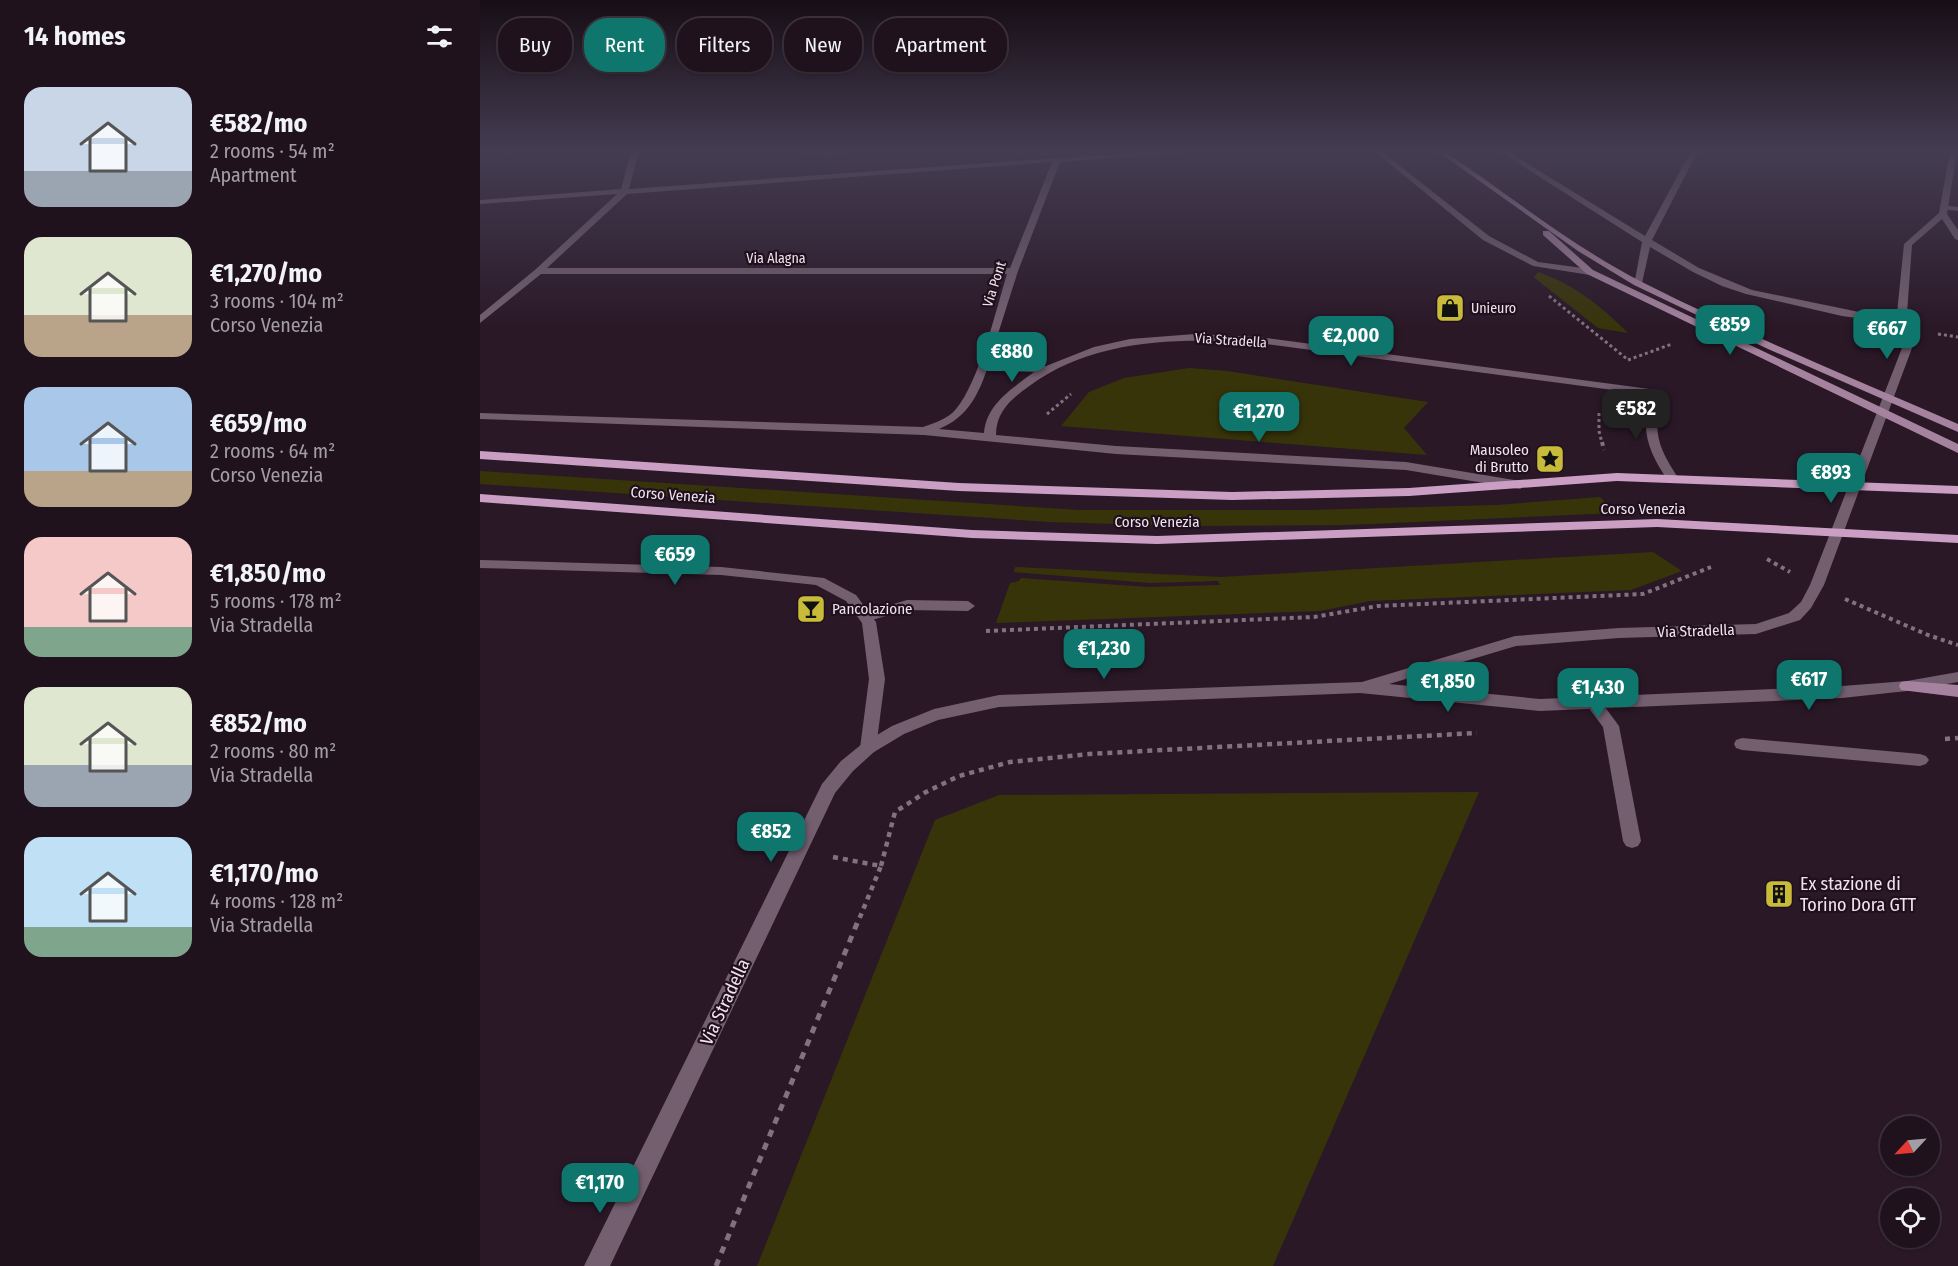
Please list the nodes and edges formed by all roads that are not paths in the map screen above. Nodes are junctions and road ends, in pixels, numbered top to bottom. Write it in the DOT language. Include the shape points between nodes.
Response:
graph roads {
  1 [pos="605,210"];
  2 [pos="1037,210"];
  3 [pos="1451,210"];
  4 [pos="1523,210"];
  5 [pos="1524,210"];
  6 [pos="1597,210"];
  7 [pos="1663,210"];
  8 [pos="1944,210"];
  9 [pos="1958,237"];
  10 [pos="1647,241"];
  11 [pos="539,271"];
  12 [pos="1013,271"];
  13 [pos="1590,272"];
  14 [pos="1637,283"];
  15 [pos="1902,313"];
  16 [pos="480,320"];
  17 [pos="984,361"];
  18 [pos="1046,369"];
  19 [pos="1887,396"];
  20 [pos="1883,414"];
  21 [pos="480,416"];
  22 [pos="1958,428"];
  23 [pos="924,431"];
  24 [pos="990,438"];
  25 [pos="1958,450"];
  26 [pos="480,455"];
  27 [pos="1673,479"];
  28 [pos="1523,485"];
  29 [pos="1855,486"];
  30 [pos="1958,490"];
  31 [pos="480,498"];
  32 [pos="1835,533"];
  33 [pos="1958,539"];
  34 [pos="480,564"];
  35 [pos="968,606"];
  36 [pos="867,619"];
  37 [pos="1958,677"];
  38 [pos="1907,686"];
  39 [pos="1360,687"];
  40 [pos="1958,691"];
  41 [pos="1593,702"];
  42 [pos="1742,744"];
  43 [pos="868,748"];
  44 [pos="1920,760"];
  45 [pos="1632,841"];
  46 [pos="597,1266"];
  1 -- 11 [label="street"];
  2 -- 12 [label="street, Via Pont"];
  3 -- 13 [label="street" via="1486,238 1536,264"];
  4 -- 13 [label="main road"];
  5 -- 14 [label="main road"];
  6 -- 10 [label="street"];
  7 -- 10 [label="street"];
  8 -- 9 [label="street"];
  8 -- 15 [label="street, Via Stradella" via="1908,244"];
  10 -- 14 [label="street"];
  10 -- 15 [label="street" via="1696,270 1749,292 1842,313"];
  11 -- 12 [label="street, Via Alagna"];
  11 -- 16 [label="street"];
  12 -- 17 [label="street, Via Pont"];
  13 -- 20 [label="main road"];
  14 -- 19 [label="main road"];
  15 -- 19 [label="street, Via Stradella" via="1910,337"];
  17 -- 18 [label="street" via="1005,368"];
  17 -- 23 [label="street, Via Pont" via="975,389 959,413"];
  18 -- 24 [label="street, Via Stradella" via="996,409 989,424"];
  18 -- 27 [label="street, Via Stradella" via="1118,345 1210,336 1657,393 1649,413 1650,438"];
  19 -- 20 [label="street, Via Stradella"];
  19 -- 22 [label="main road"];
  20 -- 25 [label="main road"];
  20 -- 29 [label="street, Via Stradella"];
  21 -- 23 [label="street, Corso Venezia"];
  23 -- 24 [label="street, Corso Venezia"];
  24 -- 28 [label="street, Corso Venezia" via="1127,451 1406,466"];
  26 -- 28 [label="main road, Corso Venezia" via="1082,492 1313,495"];
  27 -- 28 [label="main road, Corso Venezia" via="1617,477"];
  27 -- 29 [label="main road, Corso Venezia"];
  29 -- 30 [label="main road, Corso Venezia"];
  29 -- 32 [label="street, Via Stradella"];
  31 -- 32 [label="main road, Corso Venezia" via="972,534 1157,540 1657,523"];
  32 -- 33 [label="main road, Corso Venezia"];
  32 -- 39 [label="street, Via Stradella" via="1817,585 1801,615 1775,625 1515,641"];
  34 -- 36 [label="street" via="721,571 819,581 851,598"];
  35 -- 36 [label="street" via="907,605"];
  36 -- 43 [label="street" via="877,679"];
  37 -- 38 [label="street, Via Stradella"];
  38 -- 40 [label="main road"];
  38 -- 41 [label="street, Via Stradella" via="1748,698"];
  39 -- 41 [label="street, Via Stradella" via="1540,705"];
  39 -- 43 [label="street, Via Stradella" via="999,701 934,715"];
  41 -- 45 [label="street" via="1611,726"];
  42 -- 44 [label="street"];
  43 -- 46 [label="street, Via Stradella" via="828,789"];
}
